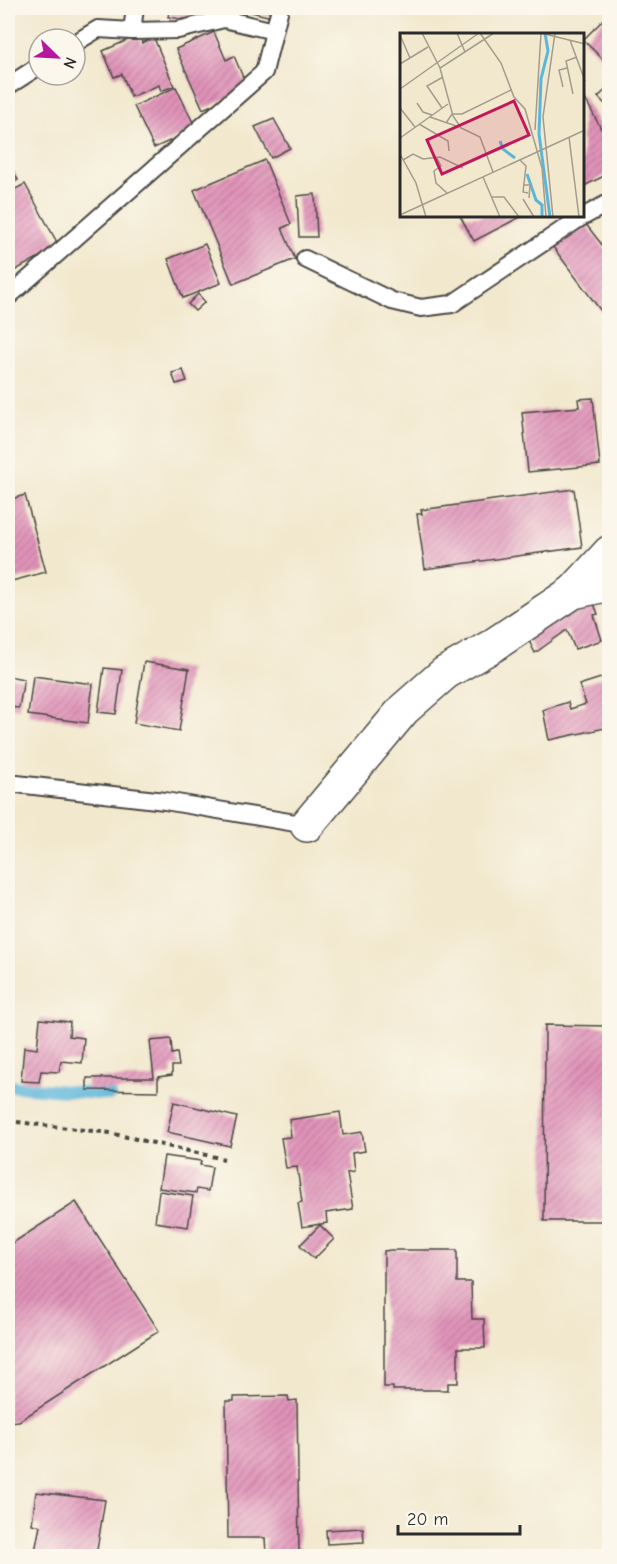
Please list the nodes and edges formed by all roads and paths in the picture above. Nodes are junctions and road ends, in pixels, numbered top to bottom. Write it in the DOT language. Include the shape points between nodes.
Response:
graph roads {
  1 [pos="135,8"];
  2 [pos="280,8"];
  3 [pos="132,31"];
  4 [pos="274,31"];
  5 [pos="87,35"];
  6 [pos="27,74"];
  7 [pos="8,86"];
  8 [pos="609,202"];
  9 [pos="584,216"];
  10 [pos="581,218"];
  11 [pos="305,259"];
  12 [pos="8,297"];
  13 [pos="609,552"];
  14 [pos="609,584"];
  15 [pos="573,592"];
  16 [pos="8,783"];
  17 [pos="307,825"];
  18 [pos="8,1121"];
  19 [pos="224,1159"];
  1 -- 3 [label="lane"];
  2 -- 4 [label="lane"];
  3 -- 4 [label="lane" via="178,30 224,19"];
  3 -- 5 [label="lane" via="98,28"];
  4 -- 12 [label="lane" via="264,72"];
  6 -- 7 [label="lane"];
  8 -- 9 [label="lane"];
  10 -- 11 [label="lane" via="452,304 421,308 392,301"];
  13 -- 15 [label="street"];
  14 -- 15 [label="street"];
  15 -- 17 [label="street" via="445,673 404,709"];
  16 -- 17 [label="lane" via="165,801"];
  18 -- 19 [label="path" via="110,1133"];
}
